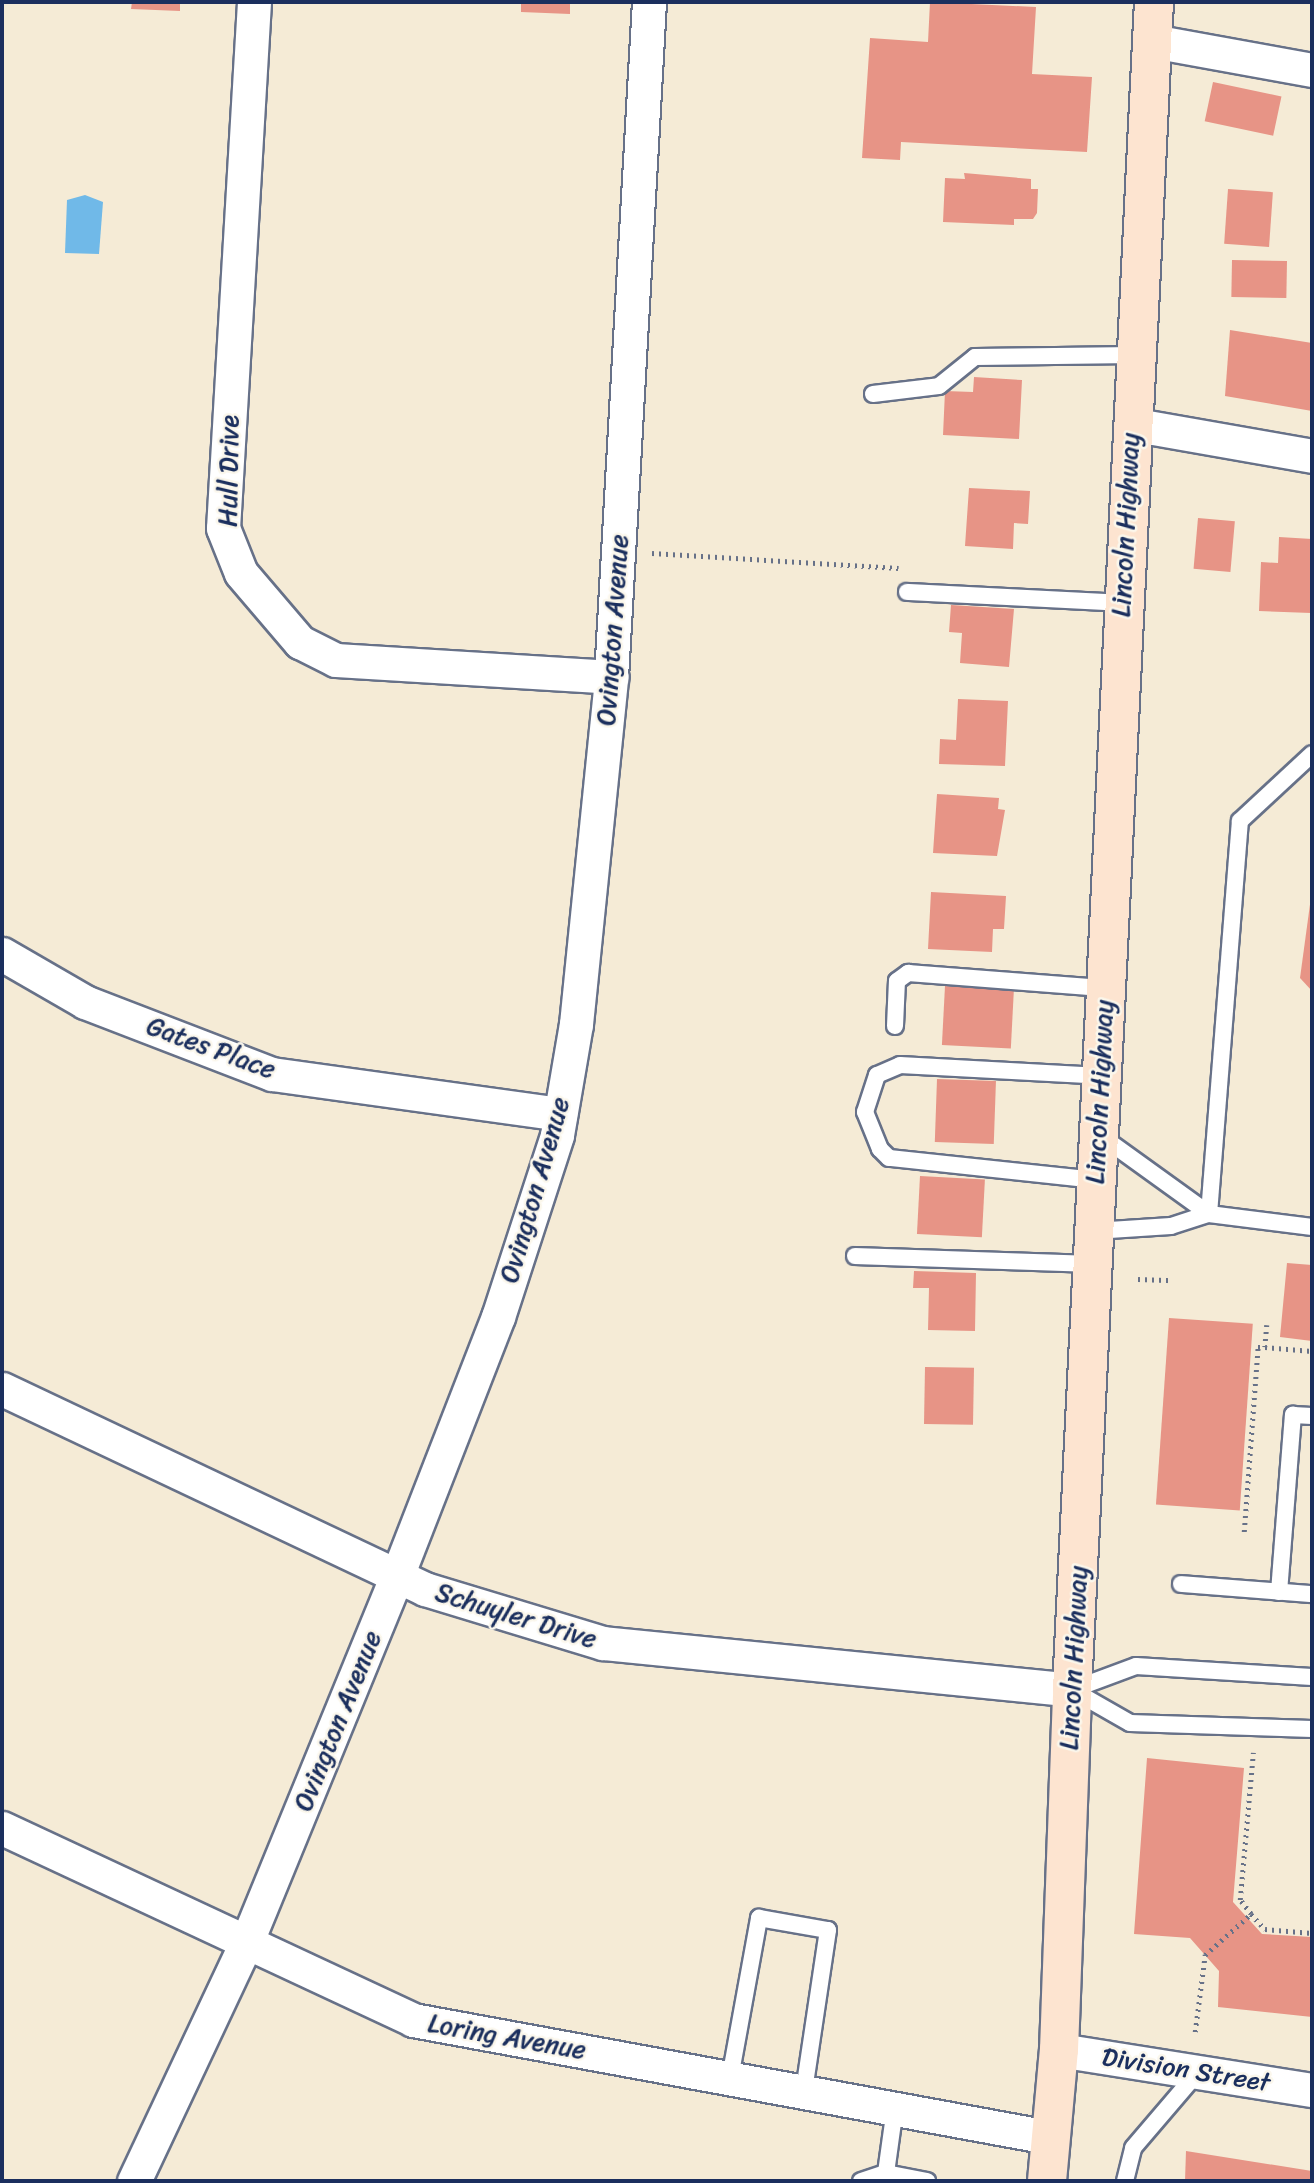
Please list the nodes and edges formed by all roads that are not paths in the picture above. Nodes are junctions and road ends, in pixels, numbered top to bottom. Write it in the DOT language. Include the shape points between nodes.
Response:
graph roads {
  1 [pos="254,2"];
  2 [pos="649,2"];
  3 [pos="1154,2"];
  4 [pos="1152,41"];
  5 [pos="1312,70"];
  6 [pos="1135,355"];
  7 [pos="873,394"];
  8 [pos="1131,424"];
  9 [pos="1312,456"];
  10 [pos="907,592"];
  11 [pos="1122,603"];
  12 [pos="611,677"];
  13 [pos="1312,754"];
  14 [pos="2,954"];
  15 [pos="1105,988"];
  16 [pos="895,1026"];
  17 [pos="1101,1076"];
  18 [pos="561,1114"];
  19 [pos="1098,1135"];
  20 [pos="1096,1180"];
  21 [pos="1209,1214"];
  22 [pos="1312,1227"];
  23 [pos="1093,1248"];
  24 [pos="855,1256"];
  25 [pos="2,1390"];
  26 [pos="1312,1416"];
  27 [pos="397,1576"];
  28 [pos="1181,1584"];
  29 [pos="1279,1592"];
  30 [pos="1312,1594"];
  31 [pos="1312,1676"];
  32 [pos="1072,1690"];
  33 [pos="1312,1729"];
  34 [pos="2,1828"];
  35 [pos="247,1941"];
  36 [pos="1059,2050"];
  37 [pos="1198,2072"];
  38 [pos="730,2078"];
  39 [pos="804,2090"];
  40 [pos="1312,2090"];
  41 [pos="895,2108"];
  42 [pos="1048,2137"];
  43 [pos="886,2173"];
  44 [pos="134,2181"];
  45 [pos="861,2181"];
  46 [pos="927,2181"];
  47 [pos="1047,2181"];
  48 [pos="1125,2181"];
  1 -- 12 [label="street, Hull Drive" via="223,528 241,573 300,642 336,660"];
  2 -- 12 [label="street, Ovington Avenue"];
  3 -- 4 [label="main road, Lincoln Highway"];
  4 -- 5 [label="street"];
  4 -- 6 [label="main road, Lincoln Highway"];
  6 -- 7 [label="lane" via="975,357 939,386"];
  6 -- 8 [label="main road, Lincoln Highway"];
  8 -- 9 [label="street"];
  8 -- 11 [label="main road, Lincoln Highway"];
  10 -- 11 [label="lane"];
  11 -- 15 [label="main road, Lincoln Highway"];
  12 -- 18 [label="street, Ovington Avenue" via="576,1024"];
  13 -- 21 [label="lane" via="1240,821"];
  14 -- 18 [label="street, Gates Place" via="85,1002 272,1074"];
  15 -- 16 [label="lane" via="908,973 897,981"];
  15 -- 17 [label="main road, Lincoln Highway"];
  17 -- 19 [label="main road, Lincoln Highway"];
  17 -- 20 [label="lane" via="900,1065 877,1075 865,1112 880,1149 889,1158"];
  18 -- 27 [label="street, Ovington Avenue" via="498,1317"];
  19 -- 20 [label="main road, Lincoln Highway"];
  19 -- 21 [label="lane"];
  20 -- 23 [label="main road, Lincoln Highway"];
  21 -- 22 [label="lane"];
  21 -- 23 [label="lane"];
  23 -- 24 [label="lane"];
  23 -- 32 [label="main road, Lincoln Highway"];
  25 -- 27 [label="street, Schuyler Drive"];
  26 -- 29 [label="lane" via="1293,1415"];
  27 -- 32 [label="street, Schuyler Drive" via="425,1589 603,1643"];
  27 -- 35 [label="street, Ovington Avenue"];
  28 -- 29 [label="lane"];
  29 -- 30 [label="lane"];
  31 -- 32 [label="lane" via="1136,1666"];
  32 -- 33 [label="lane" via="1130,1723"];
  32 -- 36 [label="main road, Lincoln Highway"];
  34 -- 35 [label="street, Loring Avenue"];
  35 -- 38 [label="street, Loring Avenue" via="413,2020"];
  35 -- 44 [label="street, Ovington Avenue"];
  36 -- 37 [label="street, Division Street"];
  36 -- 42 [label="main road, Lincoln Highway"];
  37 -- 40 [label="street, Division Street"];
  37 -- 48 [label="lane" via="1133,2148"];
  38 -- 39 [label="street, Loring Avenue"];
  38 -- 39 [label="lane" via="759,1918 828,1930"];
  39 -- 41 [label="street, Loring Avenue"];
  41 -- 42 [label="street, Loring Avenue"];
  41 -- 43 [label="lane"];
  42 -- 47 [label="main road, Lincoln Highway"];
  43 -- 45 [label="lane"];
  43 -- 46 [label="lane"];
}
